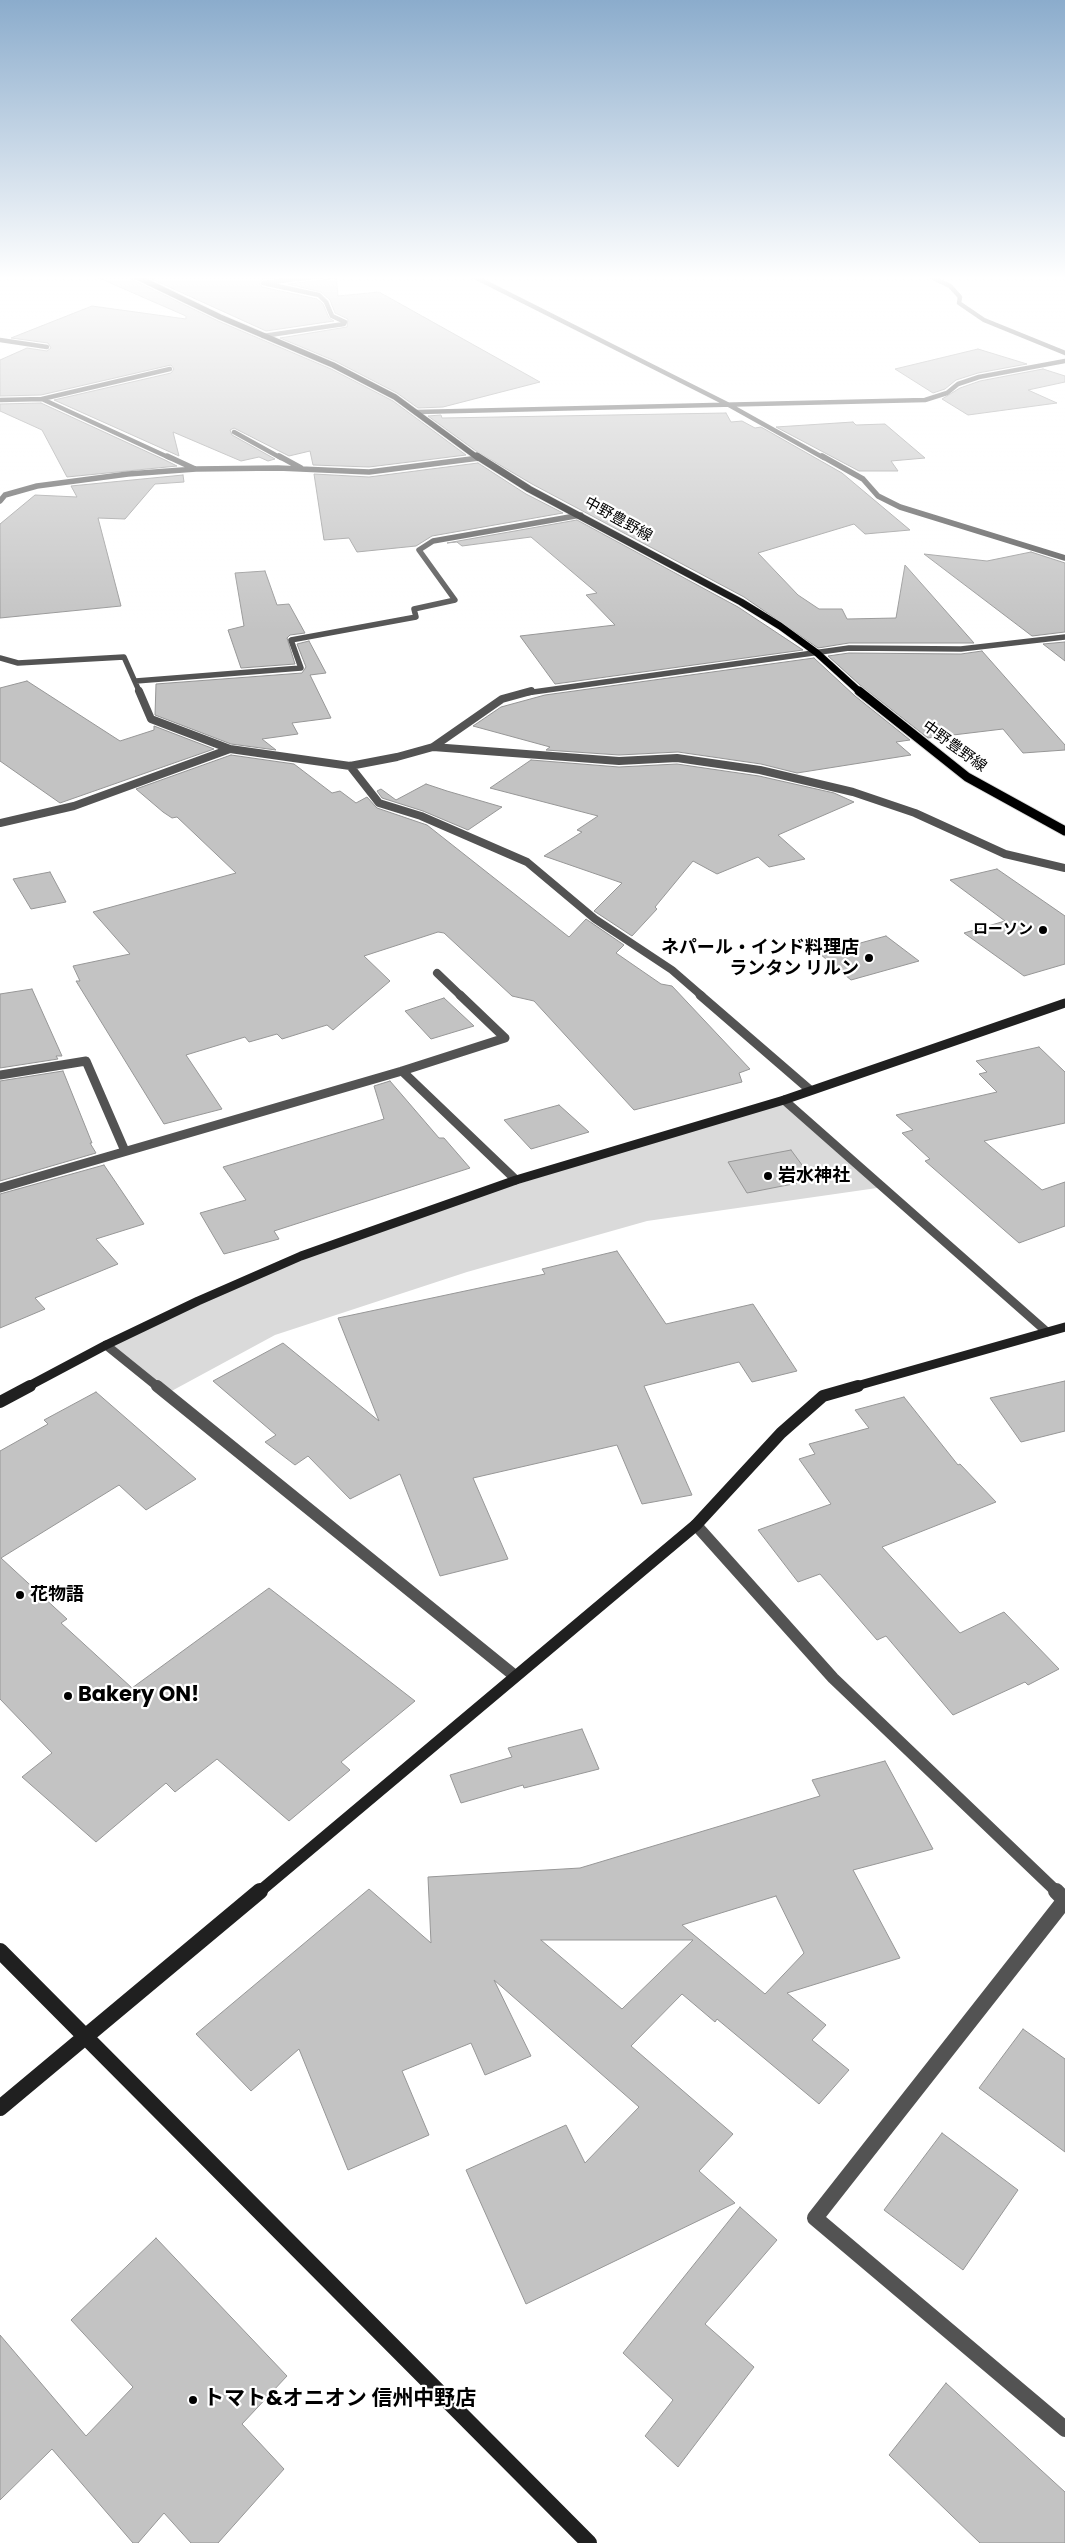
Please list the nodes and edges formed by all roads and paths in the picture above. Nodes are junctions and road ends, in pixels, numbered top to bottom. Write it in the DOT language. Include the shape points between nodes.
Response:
graph roads {
  1 [pos="65,394"];
  2 [pos="389,394"];
  3 [pos="707,394"];
  4 [pos="945,394"];
  5 [pos="42,399"];
  6 [pos="0,400"];
  7 [pos="729,405"];
  8 [pos="418,412"];
  9 [pos="234,432"];
  10 [pos="479,458"];
  11 [pos="196,469"];
  12 [pos="303,470"];
  13 [pos="0,501"];
  14 [pos="581,515"];
  15 [pos="1065,558"];
  16 [pos="1065,637"];
  17 [pos="817,653"];
  18 [pos="0,658"];
  19 [pos="136,681"];
  20 [pos="433,747"];
  21 [pos="230,749"];
  22 [pos="350,766"];
  23 [pos="0,823"];
  24 [pos="1065,831"];
  25 [pos="1065,868"];
  26 [pos="437,973"];
  27 [pos="1065,1003"];
  28 [pos="402,1071"];
  29 [pos="0,1075"];
  30 [pos="810,1090"];
  31 [pos="784,1100"];
  32 [pos="125,1151"];
  33 [pos="516,1180"];
  34 [pos="0,1188"];
  35 [pos="1065,1326"];
  36 [pos="1047,1332"];
  37 [pos="106,1345"];
  38 [pos="0,1402"];
  39 [pos="696,1526"];
  40 [pos="515,1676"];
  41 [pos="1065,1900"];
  42 [pos="0,1951"];
  43 [pos="84,2036"];
  44 [pos="0,2108"];
  45 [pos="1065,2428"];
  46 [pos="589,2543"];
  1 -- 5 [label="street"];
  2 -- 8 [label="main road, 中野豊野線"];
  3 -- 7 [label="street"];
  4 -- 7 [label="street" via="925,400"];
  5 -- 6 [label="street"];
  5 -- 11 [label="street"];
  7 -- 8 [label="street"];
  7 -- 15 [label="street" via="863,479 878,496 900,507"];
  8 -- 10 [label="main road, 中野豊野線"];
  9 -- 12 [label="street"];
  10 -- 12 [label="street" via="369,472"];
  10 -- 14 [label="main road, 中野豊野線" via="529,489"];
  11 -- 12 [label="street"];
  11 -- 13 [label="street" via="37,486 5,495"];
  14 -- 17 [label="main road, 中野豊野線" via="741,602"];
  14 -- 19 [label="street" via="433,541 419,550 456,600 414,609 416,617 291,640 300,668"];
  16 -- 17 [label="street" via="961,649 849,648"];
  17 -- 20 [label="street" via="532,691 502,699"];
  17 -- 24 [label="main road, 中野豊野線" via="872,703 968,777"];
  18 -- 19 [label="street" via="18,663 124,657"];
  19 -- 21 [label="street" via="151,720"];
  20 -- 22 [label="street"];
  20 -- 25 [label="street" via="620,761 677,758 760,770 853,792 915,813 1005,854"];
  21 -- 22 [label="street"];
  21 -- 23 [label="street" via="74,806"];
  22 -- 30 [label="street" via="379,803 421,816 527,862 595,919 672,970"];
  26 -- 28 [label="street" via="505,1038"];
  27 -- 30 [label="street"];
  28 -- 32 [label="street"];
  28 -- 33 [label="street"];
  29 -- 32 [label="street" via="86,1061"];
  30 -- 31 [label="street"];
  31 -- 33 [label="street"];
  31 -- 36 [label="street"];
  32 -- 34 [label="street"];
  33 -- 37 [label="street" via="301,1256"];
  35 -- 36 [label="street"];
  36 -- 39 [label="street" via="823,1396 781,1433"];
  37 -- 38 [label="street"];
  37 -- 40 [label="street"];
  39 -- 40 [label="street"];
  39 -- 41 [label="street" via="833,1678"];
  40 -- 43 [label="street" via="365,1805"];
  41 -- 45 [label="street" via="815,2218"];
  42 -- 43 [label="street"];
  43 -- 44 [label="street"];
  43 -- 46 [label="street"];
}
